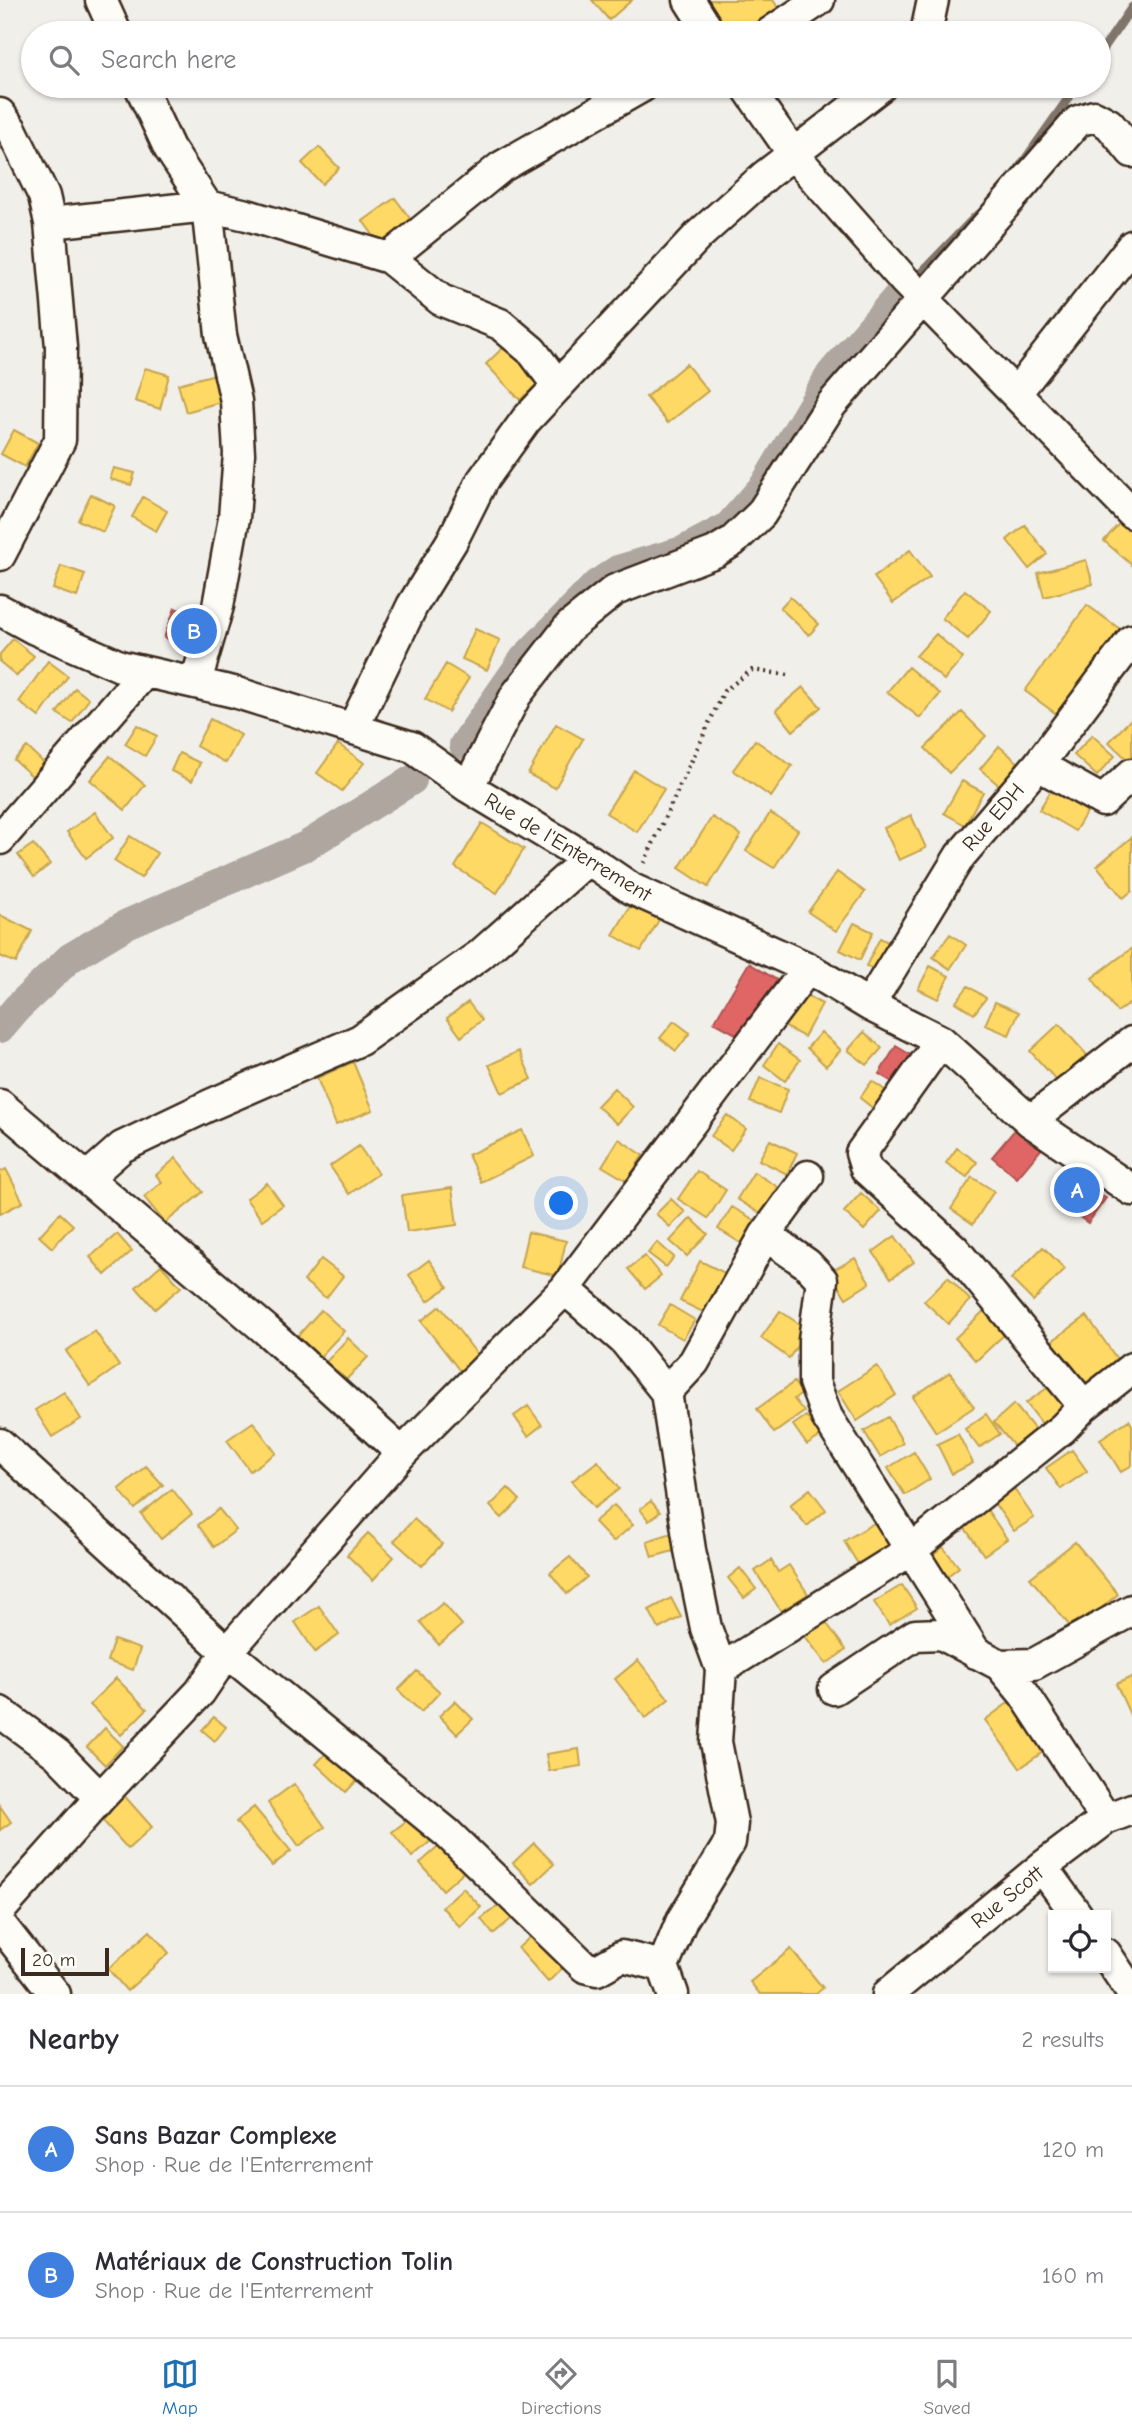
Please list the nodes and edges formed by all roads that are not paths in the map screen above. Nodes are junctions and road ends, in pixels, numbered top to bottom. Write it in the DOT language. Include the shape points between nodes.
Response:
graph roads {
  1 [pos="101,0"];
  2 [pos="690,0"];
  3 [pos="819,0"];
  4 [pos="933,0"];
  5 [pos="111,21"];
  6 [pos="703,21"];
  7 [pos="788,21"];
  8 [pos="929,21"];
  9 [pos="146,98"];
  10 [pos="622,98"];
  11 [pos="754,98"];
  12 [pos="866,98"];
  13 [pos="0,114"];
  14 [pos="1132,152"];
  15 [pos="794,155"];
  16 [pos="207,206"];
  17 [pos="50,223"];
  18 [pos="1132,246"];
  19 [pos="389,258"];
  20 [pos="924,299"];
  21 [pos="558,386"];
  22 [pos="1017,393"];
  23 [pos="1132,513"];
  24 [pos="0,555"];
  25 [pos="0,610"];
  26 [pos="1132,640"];
  27 [pos="144,673"];
  28 [pos="196,682"];
  29 [pos="353,728"];
  30 [pos="1038,765"];
  31 [pos="1132,774"];
  32 [pos="468,786"];
  33 [pos="0,839"];
  34 [pos="588,859"];
  35 [pos="808,968"];
  36 [pos="869,1005"];
  37 [pos="941,1041"];
  38 [pos="1132,1042"];
  39 [pos="0,1105"];
  40 [pos="1030,1121"];
  41 [pos="808,1176"];
  42 [pos="88,1177"];
  43 [pos="1132,1190"];
  44 [pos="765,1235"];
  45 [pos="565,1289"];
  46 [pos="1127,1381"];
  47 [pos="666,1392"];
  48 [pos="1084,1406"];
  49 [pos="0,1444"];
  50 [pos="402,1453"];
  51 [pos="911,1550"];
  52 [pos="1132,1610"];
  53 [pos="227,1652"];
  54 [pos="988,1659"];
  55 [pos="721,1670"];
  56 [pos="834,1689"];
  57 [pos="0,1712"];
  58 [pos="100,1798"];
  59 [pos="1119,1814"];
  60 [pos="1042,1867"];
  61 [pos="0,1910"];
  62 [pos="1073,1910"];
  63 [pos="0,1924"];
  64 [pos="1111,1962"];
  65 [pos="668,1980"];
  66 [pos="1132,1993"];
  67 [pos="55,1994"];
  68 [pos="888,1994"];
  1 -- 5 [label="street"];
  2 -- 6 [label="street"];
  3 -- 7 [label="street"];
  4 -- 8 [label="street"];
  9 -- 16 [label="street" via="169,148"];
  10 -- 19 [label="street" via="501,167"];
  11 -- 15 [label="street"];
  12 -- 15 [label="street"];
  13 -- 17 [label="street" via="44,196"];
  14 -- 20 [label="street" via="1109,124 1094,116 1078,121"];
  15 -- 20 [label="street"];
  15 -- 21 [label="street" via="699,236"];
  16 -- 17 [label="street"];
  16 -- 19 [label="street"];
  16 -- 28 [label="street" via="221,335 236,401 239,454 234,518 218,606"];
  17 -- 24 [label="street" via="61,347 60,440"];
  18 -- 22 [label="street"];
  19 -- 21 [label="street" via="441,300 500,324 532,352"];
  20 -- 22 [label="street"];
  20 -- 32 [label="street" via="831,405 761,514 733,541 615,590 569,627 516,695"];
  21 -- 29 [label="street" via="526,420 482,481 412,606"];
  22 -- 23 [label="street"];
  25 -- 27 [label="street, Rue de l'Enterrement"];
  26 -- 30 [label="street, Rue EDH"];
  27 -- 28 [label="street, Rue de l'Enterrement"];
  27 -- 33 [label="street"];
  28 -- 29 [label="street, Rue de l'Enterrement"];
  29 -- 32 [label="street, Rue de l'Enterrement" via="412,747"];
  30 -- 31 [label="street" via="1103,801"];
  30 -- 36 [label="street, Rue EDH" via="960,856"];
  32 -- 34 [label="street, Rue de l'Enterrement"];
  34 -- 35 [label="street, Rue de l'Enterrement" via="632,889"];
  34 -- 42 [label="street" via="480,955 360,1040 122,1147"];
  35 -- 36 [label="street, Rue de l'Enterrement"];
  35 -- 45 [label="street"];
  36 -- 37 [label="street, Rue de l'Enterrement"];
  37 -- 40 [label="street, Rue de l'Enterrement"];
  37 -- 48 [label="street" via="861,1153 866,1169 954,1249"];
  38 -- 40 [label="street"];
  39 -- 42 [label="street"];
  40 -- 43 [label="street, Rue de l'Enterrement"];
  41 -- 44 [label="street"];
  42 -- 50 [label="street"];
  44 -- 47 [label="street" via="694,1362"];
  44 -- 51 [label="street" via="822,1280 814,1382 827,1417"];
  45 -- 47 [label="street" via="625,1341"];
  45 -- 50 [label="street"];
  46 -- 48 [label="street"];
  47 -- 55 [label="street" via="690,1549 706,1628"];
  48 -- 51 [label="street"];
  49 -- 53 [label="street"];
  50 -- 53 [label="street"];
  51 -- 54 [label="street"];
  51 -- 55 [label="street"];
  52 -- 54 [label="street" via="1034,1664"];
  53 -- 58 [label="street" via="200,1692"];
  53 -- 65 [label="street" via="447,1833 585,1967 597,1970 622,1956"];
  54 -- 56 [label="street" via="941,1634 915,1635"];
  54 -- 59 [label="street" via="1024,1694"];
  55 -- 65 [label="street" via="716,1742 733,1823 730,1842 682,1920"];
  57 -- 58 [label="street" via="57,1754"];
  58 -- 61 [label="street"];
  59 -- 60 [label="street, Rue Scott"];
  60 -- 62 [label="street"];
  60 -- 68 [label="street, Rue Scott"];
  63 -- 67 [label="street"];
  64 -- 66 [label="street"];
}
